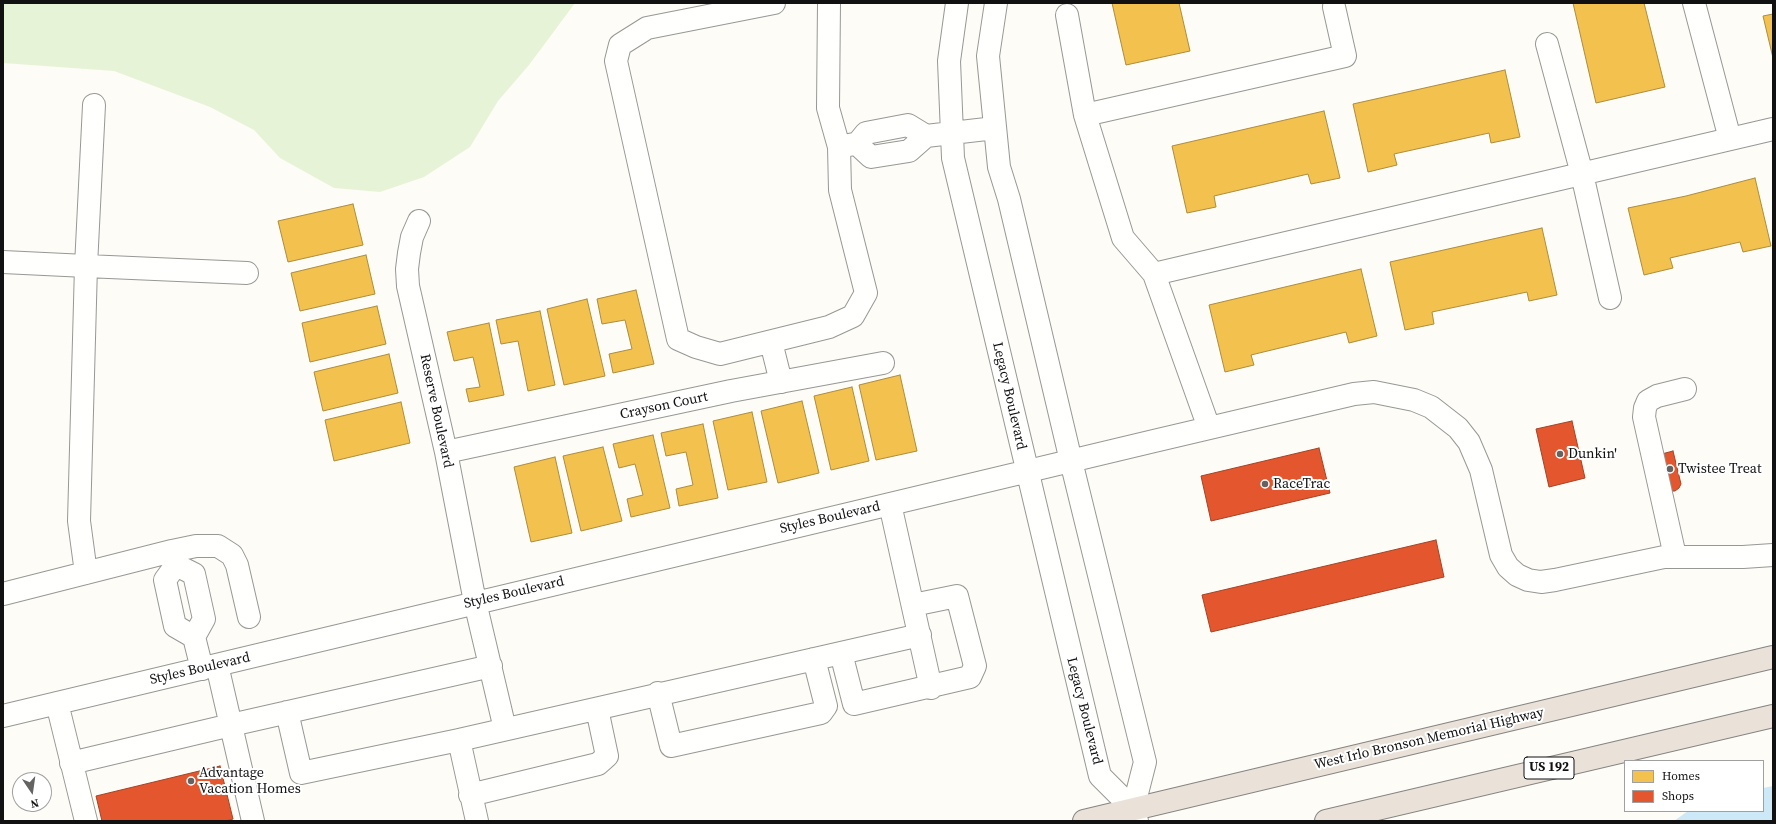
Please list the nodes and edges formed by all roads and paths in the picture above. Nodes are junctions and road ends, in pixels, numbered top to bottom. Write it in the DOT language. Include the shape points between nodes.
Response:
graph roads {
  1 [pos="774,3"];
  2 [pos="829,3"];
  3 [pos="956,3"];
  4 [pos="996,3"];
  5 [pos="1694,3"];
  6 [pos="1334,7"];
  7 [pos="1067,15"];
  8 [pos="1548,44"];
  9 [pos="94,105"];
  10 [pos="1085,115"];
  11 [pos="995,128"];
  12 [pos="1773,129"];
  13 [pos="952,133"];
  14 [pos="1730,139"];
  15 [pos="848,145"];
  16 [pos="1582,174"];
  17 [pos="419,222"];
  18 [pos="3,262"];
  19 [pos="86,266"];
  20 [pos="247,273"];
  21 [pos="1154,274"];
  22 [pos="1610,298"];
  23 [pos="771,342"];
  24 [pos="883,363"];
  25 [pos="781,382"];
  26 [pos="1684,389"];
  27 [pos="1209,428"];
  28 [pos="446,452"];
  29 [pos="1071,461"];
  30 [pos="1026,472"];
  31 [pos="890,504"];
  32 [pos="1773,555"];
  33 [pos="1675,556"];
  34 [pos="174,558"];
  35 [pos="86,573"];
  36 [pos="3,594"];
  37 [pos="476,602"];
  38 [pos="913,605"];
  39 [pos="249,617"];
  40 [pos="920,635"];
  41 [pos="194,637"];
  42 [pos="841,653"];
  43 [pos="1773,657"];
  44 [pos="814,659"];
  45 [pos="491,666"];
  46 [pos="209,667"];
  47 [pos="931,688"];
  48 [pos="658,693"];
  49 [pos="57,703"];
  50 [pos="597,709"];
  51 [pos="287,712"];
  52 [pos="3,716"];
  53 [pos="1773,716"];
  54 [pos="231,725"];
  55 [pos="505,729"];
  56 [pos="459,740"];
  57 [pos="72,763"];
  58 [pos="470,795"];
  59 [pos="1135,815"];
  60 [pos="86,821"];
  61 [pos="253,821"];
  62 [pos="477,821"];
  63 [pos="1084,821"];
  64 [pos="1326,821"];
  1 -- 23 [label="street" via="646,28 620,45 616,60 678,339 720,354"];
  2 -- 15 [label="street" via="828,108"];
  3 -- 13 [label="street, Legacy Boulevard" via="949,60"];
  4 -- 11 [label="street" via="988,56"];
  5 -- 14 [label="street"];
  6 -- 10 [label="street" via="1345,56"];
  7 -- 10 [label="street"];
  8 -- 16 [label="street"];
  9 -- 19 [label="street"];
  10 -- 21 [label="street" via="1124,238"];
  11 -- 13 [label="street"];
  11 -- 29 [label="street" via="999,167 1010,200"];
  12 -- 14 [label="street"];
  13 -- 15 [label="street" via="926,136 908,125 866,133"];
  13 -- 30 [label="street, Legacy Boulevard" via="953,158"];
  14 -- 16 [label="street"];
  15 -- 23 [label="street" via="840,190 866,293 853,316 829,328"];
  16 -- 21 [label="street"];
  16 -- 22 [label="street"];
  17 -- 28 [label="street, Reserve Boulevard" via="409,252 408,286"];
  18 -- 19 [label="street"];
  19 -- 20 [label="street"];
  19 -- 35 [label="street" via="79,521"];
  21 -- 27 [label="street"];
  23 -- 25 [label="street"];
  24 -- 25 [label="street, Crayson Court"];
  25 -- 28 [label="street, Crayson Court"];
  26 -- 33 [label="street" via="1657,396 1648,402 1644,417"];
  27 -- 29 [label="street, Styles Boulevard"];
  27 -- 33 [label="street, Styles Boulevard" via="1354,394 1374,392 1414,400 1431,407 1446,418 1469,442 1481,470 1501,555 1508,567 1517,575 1541,582"];
  28 -- 37 [label="street, Reserve Boulevard"];
  29 -- 30 [label="street, Styles Boulevard"];
  29 -- 59 [label="street" via="1145,762"];
  30 -- 31 [label="street, Styles Boulevard"];
  30 -- 59 [label="street, Legacy Boulevard" via="1100,776"];
  31 -- 37 [label="street, Styles Boulevard"];
  31 -- 38 [label="street"];
  32 -- 33 [label="street, Styles Boulevard"];
  34 -- 35 [label="street"];
  34 -- 39 [label="street" via="196,546 218,546 232,555"];
  34 -- 41 [label="street" via="194,574 204,619"];
  34 -- 41 [label="street" via="165,580 175,626"];
  35 -- 36 [label="street"];
  37 -- 45 [label="street, Reserve Boulevard"];
  37 -- 46 [label="street, Styles Boulevard"];
  38 -- 40 [label="street"];
  38 -- 47 [label="street" via="957,596 975,666 970,677"];
  40 -- 42 [label="street"];
  40 -- 47 [label="street"];
  41 -- 46 [label="street"];
  42 -- 44 [label="street"];
  42 -- 47 [label="street" via="854,704"];
  43 -- 59 [label="highway, West Irlo Bronson Memorial Highway"];
  44 -- 48 [label="street"];
  44 -- 48 [label="street" via="826,706 821,713 678,745 671,746"];
  45 -- 51 [label="street"];
  45 -- 55 [label="street, Reserve Boulevard"];
  46 -- 49 [label="street, Styles Boulevard"];
  46 -- 54 [label="street"];
  48 -- 50 [label="street"];
  49 -- 52 [label="street, Styles Boulevard"];
  49 -- 57 [label="street"];
  50 -- 55 [label="street"];
  50 -- 58 [label="street" via="607,756 598,764"];
  51 -- 54 [label="street"];
  51 -- 56 [label="street" via="301,773"];
  53 -- 64 [label="highway, US 192"];
  54 -- 57 [label="street"];
  54 -- 61 [label="street"];
  55 -- 56 [label="street"];
  56 -- 58 [label="street"];
  57 -- 60 [label="street"];
  58 -- 62 [label="street"];
  59 -- 63 [label="highway, West Irlo Bronson Memorial Highway"];
}
